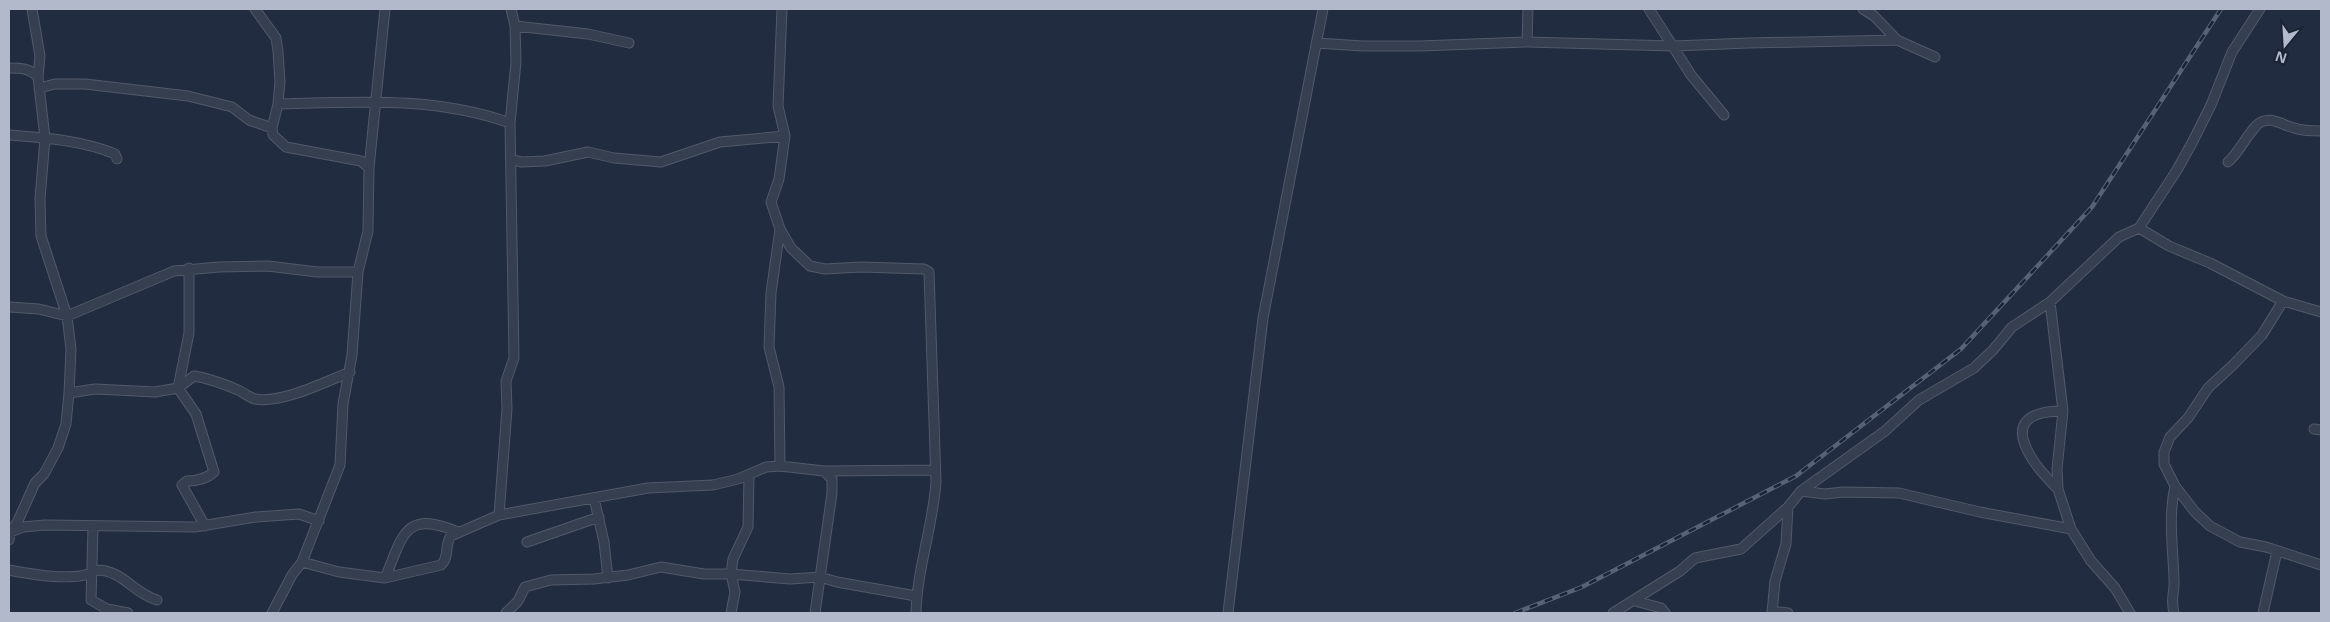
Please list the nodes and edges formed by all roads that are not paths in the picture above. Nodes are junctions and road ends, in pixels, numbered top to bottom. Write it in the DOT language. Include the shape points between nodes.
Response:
graph roads {
  1 [pos="32,9"];
  2 [pos="255,9"];
  3 [pos="385,9"];
  4 [pos="511,9"];
  5 [pos="782,9"];
  6 [pos="1323,9"];
  7 [pos="1528,9"];
  8 [pos="1649,9"];
  9 [pos="1863,9"];
  10 [pos="2260,9"];
  11 [pos="515,26"];
  12 [pos="1897,40"];
  13 [pos="1527,42"];
  14 [pos="629,43"];
  15 [pos="1316,43"];
  16 [pos="1674,46"];
  17 [pos="1935,57"];
  18 [pos="9,68"];
  19 [pos="38,77"];
  20 [pos="39,88"];
  21 [pos="377,101"];
  22 [pos="278,104"];
  23 [pos="1724,115"];
  24 [pos="510,123"];
  25 [pos="272,128"];
  26 [pos="2321,131"];
  27 [pos="9,135"];
  28 [pos="785,136"];
  29 [pos="45,138"];
  30 [pos="117,159"];
  31 [pos="511,160"];
  32 [pos="2228,162"];
  33 [pos="369,168"];
  34 [pos="780,228"];
  35 [pos="2139,228"];
  36 [pos="189,268"];
  37 [pos="358,272"];
  38 [pos="2283,301"];
  39 [pos="2050,302"];
  40 [pos="9,307"];
  41 [pos="2321,312"];
  42 [pos="66,316"];
  43 [pos="350,372"];
  44 [pos="178,388"];
  45 [pos="69,393"];
  46 [pos="2063,411"];
  47 [pos="780,466"];
  48 [pos="935,470"];
  49 [pos="824,471"];
  50 [pos="749,475"];
  51 [pos="2176,486"];
  52 [pos="2058,489"];
  53 [pos="1801,492"];
  54 [pos="594,498"];
  55 [pos="1788,507"];
  56 [pos="499,515"];
  57 [pos="599,517"];
  58 [pos="319,521"];
  59 [pos="93,526"];
  60 [pos="205,526"];
  61 [pos="2071,529"];
  62 [pos="458,532"];
  63 [pos="9,535"];
  64 [pos="528,542"];
  65 [pos="2276,551"];
  66 [pos="302,562"];
  67 [pos="2321,565"];
  68 [pos="9,570"];
  69 [pos="91,574"];
  70 [pos="731,574"];
  71 [pos="820,577"];
  72 [pos="385,578"];
  73 [pos="608,578"];
  74 [pos="916,596"];
  75 [pos="157,600"];
  76 [pos="1635,601"];
  77 [pos="106,611"];
  78 [pos="1772,612"];
  79 [pos="128,613"];
  80 [pos="272,613"];
  81 [pos="506,613"];
  82 [pos="731,613"];
  83 [pos="815,613"];
  84 [pos="916,613"];
  85 [pos="1228,613"];
  86 [pos="1613,613"];
  87 [pos="1665,613"];
  88 [pos="1788,613"];
  89 [pos="2130,613"];
  90 [pos="2174,613"];
  91 [pos="2263,613"];
  1 -- 19 [label="street" via="40,56"];
  2 -- 22 [label="street" via="276,38"];
  3 -- 21 [label="street"];
  4 -- 11 [label="street"];
  5 -- 28 [label="street" via="778,106"];
  6 -- 15 [label="street"];
  7 -- 13 [label="street"];
  8 -- 16 [label="street"];
  9 -- 12 [label="street"];
  10 -- 35 [label="street" via="2232,52 2193,142"];
  11 -- 14 [label="street" via="588,34"];
  11 -- 24 [label="street" via="516,62"];
  12 -- 16 [label="street"];
  12 -- 17 [label="street"];
  13 -- 15 [label="street" via="1420,46"];
  13 -- 16 [label="street"];
  15 -- 85 [label="street" via="1263,318"];
  16 -- 23 [label="street"];
  18 -- 19 [label="street" via="25,68"];
  19 -- 20 [label="street"];
  20 -- 25 [label="street" via="55,84 85,84 188,96 232,107 249,120"];
  20 -- 29 [label="street"];
  21 -- 22 [label="street"];
  21 -- 24 [label="street" via="456,109"];
  21 -- 33 [label="street"];
  22 -- 25 [label="street"];
  24 -- 31 [label="street"];
  25 -- 33 [label="street" via="273,135 286,147 361,161"];
  26 -- 32 [label="street" via="2263,121"];
  27 -- 29 [label="street"];
  28 -- 31 [label="street" via="720,142 662,162 588,152 545,161"];
  28 -- 34 [label="street" via="779,179 771,202"];
  29 -- 30 [label="street" via="107,151 115,154"];
  29 -- 42 [label="street" via="40,199 41,236"];
  31 -- 56 [label="street" via="514,358 506,381"];
  33 -- 37 [label="street" via="368,231"];
  34 -- 47 [label="street" via="771,293 769,347 779,387"];
  34 -- 48 [label="street" via="791,248 810,266 825,269 924,269 929,272"];
  35 -- 38 [label="street"];
  35 -- 39 [label="street" via="2119,237"];
  36 -- 37 [label="street" via="268,266 317,272"];
  36 -- 42 [label="street" via="174,271"];
  36 -- 44 [label="street" via="189,333"];
  37 -- 43 [label="street"];
  38 -- 41 [label="street"];
  38 -- 51 [label="street" via="2262,335 2208,388 2188,418 2170,437 2164,459"];
  39 -- 46 [label="street"];
  39 -- 53 [label="street" via="2012,327 1974,368 1919,400 1885,431"];
  40 -- 42 [label="street" via="39,309"];
  42 -- 45 [label="street" via="71,349"];
  43 -- 44 [label="street" via="292,394 261,400 194,376"];
  43 -- 58 [label="street" via="343,404 340,465"];
  44 -- 45 [label="street" via="155,392 95,388"];
  44 -- 60 [label="street" via="196,414 214,472 206,478 182,485"];
  45 -- 63 [label="street" via="66,424 58,448 44,474 35,483"];
  46 -- 52 [label="street"];
  46 -- 52 [label="street" via="2048,411 2035,416 2026,422 2021,432 2024,445 2042,473"];
  47 -- 49 [label="street"];
  47 -- 50 [label="street" via="766,467"];
  48 -- 49 [label="street"];
  48 -- 74 [label="street" via="934,505"];
  49 -- 71 [label="street" via="832,479 832,492"];
  50 -- 54 [label="street" via="713,484 648,488"];
  50 -- 70 [label="street" via="748,526 736,551"];
  51 -- 65 [label="street" via="2210,526 2240,542"];
  51 -- 90 [label="street" via="2171,532 2175,581 2171,600"];
  52 -- 61 [label="street"];
  53 -- 55 [label="street"];
  53 -- 61 [label="street" via="1899,493"];
  54 -- 56 [label="street"];
  54 -- 57 [label="street"];
  55 -- 76 [label="street" via="1741,548 1695,558"];
  55 -- 78 [label="street" via="1786,544 1775,581"];
  56 -- 62 [label="street"];
  57 -- 64 [label="street"];
  57 -- 73 [label="street"];
  58 -- 60 [label="street" via="299,514 239,519"];
  58 -- 66 [label="street"];
  59 -- 60 [label="street"];
  59 -- 63 [label="street" via="45,524 23,527"];
  59 -- 69 [label="street"];
  61 -- 89 [label="street"];
  62 -- 72 [label="street" via="449,538 446,559 441,565"];
  62 -- 72 [label="street" via="431,524 416,525 408,530 400,539"];
  65 -- 67 [label="street"];
  65 -- 91 [label="street"];
  66 -- 72 [label="street" via="339,572"];
  66 -- 80 [label="street"];
  68 -- 69 [label="street" via="63,576"];
  69 -- 75 [label="street" via="96,570 116,573 147,597"];
  69 -- 77 [label="street" via="91,600"];
  70 -- 71 [label="street" via="790,579"];
  70 -- 73 [label="street" via="704,574 661,567"];
  70 -- 82 [label="street" via="735,592"];
  71 -- 74 [label="street"];
  71 -- 83 [label="street"];
  73 -- 81 [label="street" via="551,580 525,587 518,602"];
  74 -- 84 [label="street"];
  76 -- 86 [label="street"];
  76 -- 87 [label="street" via="1661,608"];
  77 -- 79 [label="street"];
  78 -- 88 [label="street"];
}
